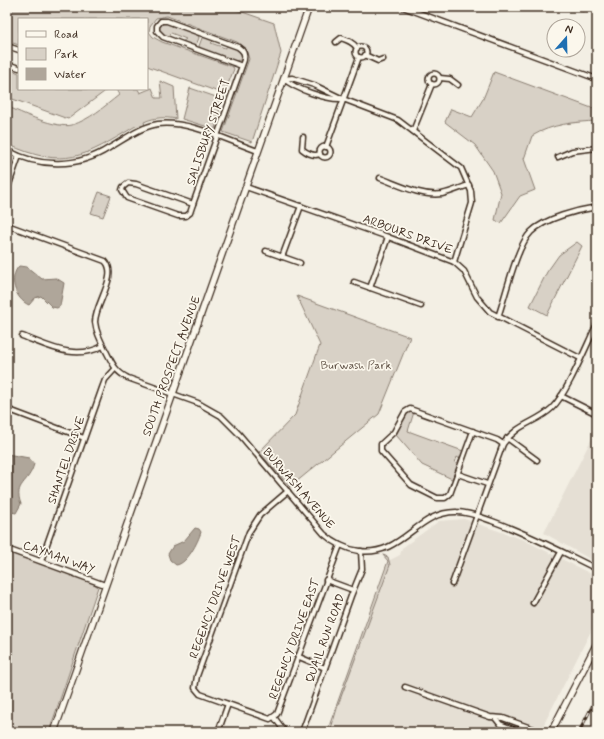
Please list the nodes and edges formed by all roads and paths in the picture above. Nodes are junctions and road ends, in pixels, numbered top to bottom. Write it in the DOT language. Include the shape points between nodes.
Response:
graph roads {
  1 [pos="309,7"];
  2 [pos="404,7"];
  3 [pos="336,42"];
  4 [pos="7,46"];
  5 [pos="357,48"];
  6 [pos="18,50"];
  7 [pos="365,55"];
  8 [pos="359,57"];
  9 [pos="383,59"];
  10 [pos="7,64"];
  11 [pos="242,66"];
  12 [pos="18,68"];
  13 [pos="440,78"];
  14 [pos="284,79"];
  15 [pos="597,80"];
  16 [pos="432,84"];
  17 [pos="314,85"];
  18 [pos="458,85"];
  19 [pos="312,92"];
  20 [pos="343,99"];
  21 [pos="413,132"];
  22 [pos="217,136"];
  23 [pos="303,137"];
  24 [pos="326,147"];
  25 [pos="597,148"];
  26 [pos="7,150"];
  27 [pos="258,151"];
  28 [pos="320,154"];
  29 [pos="19,156"];
  30 [pos="558,157"];
  31 [pos="380,178"];
  32 [pos="469,185"];
  33 [pos="246,187"];
  34 [pos="7,190"];
  35 [pos="193,204"];
  36 [pos="301,206"];
  37 [pos="597,207"];
  38 [pos="7,225"];
  39 [pos="388,237"];
  40 [pos="266,251"];
  41 [pos="282,257"];
  42 [pos="454,262"];
  43 [pos="300,264"];
  44 [pos="354,282"];
  45 [pos="370,288"];
  46 [pos="421,306"];
  47 [pos="498,317"];
  48 [pos="597,324"];
  49 [pos="22,336"];
  50 [pos="103,346"];
  51 [pos="580,358"];
  52 [pos="115,369"];
  53 [pos="172,394"];
  54 [pos="561,396"];
  55 [pos="7,409"];
  56 [pos="597,414"];
  57 [pos="474,431"];
  58 [pos="84,438"];
  59 [pos="507,438"];
  60 [pos="503,444"];
  61 [pos="537,460"];
  62 [pos="458,474"];
  63 [pos="487,484"];
  64 [pos="288,491"];
  65 [pos="476,516"];
  66 [pos="340,545"];
  67 [pos="7,549"];
  68 [pos="361,551"];
  69 [pos="561,552"];
  70 [pos="41,561"];
  71 [pos="597,569"];
  72 [pos="326,580"];
  73 [pos="452,584"];
  74 [pos="105,585"];
  75 [pos="353,590"];
  76 [pos="533,603"];
  77 [pos="597,643"];
  78 [pos="297,656"];
  79 [pos="325,668"];
  80 [pos="404,687"];
  81 [pos="228,704"];
  82 [pos="274,717"];
  83 [pos="496,719"];
  84 [pos="54,732"];
  85 [pos="218,732"];
  86 [pos="285,732"];
  87 [pos="302,732"];
  88 [pos="520,732"];
  89 [pos="542,732"];
  90 [pos="551,732"];
  1 -- 14 [label="main road, SOUTH PROSPECT AVENUE"];
  2 -- 15 [label="street"];
  3 -- 5 [label="street" via="341,38"];
  4 -- 6 [label="street"];
  5 -- 7 [label="street" via="365,48"];
  5 -- 8 [label="street" via="355,53"];
  7 -- 8 [label="street"];
  7 -- 9 [label="street" via="378,61"];
  8 -- 20 [label="street"];
  10 -- 12 [label="street"];
  11 -- 11 [label="street" via="163,37 157,31 157,26 161,21 167,21 238,48 245,56"];
  11 -- 22 [label="street, SALISBURY STREET"];
  13 -- 16 [label="street" via="438,83"];
  13 -- 16 [label="street" via="436,73 431,74 428,79"];
  13 -- 18 [label="street" via="450,79"];
  14 -- 17 [label="street" via="292,78"];
  14 -- 19 [label="street" via="290,84"];
  14 -- 27 [label="main road, SOUTH PROSPECT AVENUE"];
  16 -- 21 [label="street"];
  17 -- 19 [label="street"];
  17 -- 20 [label="street"];
  19 -- 20 [label="street" via="331,99"];
  20 -- 21 [label="street" via="398,120"];
  20 -- 24 [label="street"];
  21 -- 32 [label="street" via="455,162 464,172"];
  22 -- 27 [label="street"];
  22 -- 29 [label="street" via="183,125 158,124 139,130 98,155 82,160 57,164 37,162"];
  22 -- 35 [label="street, SALISBURY STREET"];
  23 -- 28 [label="street" via="302,148 315,156"];
  24 -- 28 [label="street" via="320,148"];
  24 -- 28 [label="street" via="330,152 328,156 323,157"];
  25 -- 30 [label="street" via="572,151"];
  26 -- 29 [label="street"];
  27 -- 33 [label="main road, SOUTH PROSPECT AVENUE"];
  29 -- 34 [label="street"];
  31 -- 32 [label="street" via="432,194"];
  32 -- 42 [label="street" via="472,203"];
  33 -- 36 [label="street, ARBOURS DRIVE"];
  33 -- 53 [label="main road, SOUTH PROSPECT AVENUE"];
  35 -- 35 [label="street" via="131,183 125,185 122,190 127,198 178,216 188,215"];
  36 -- 39 [label="street, ARBOURS DRIVE"];
  36 -- 41 [label="street"];
  37 -- 47 [label="street" via="547,222 531,232 520,250"];
  38 -- 50 [label="street" via="103,260 107,264 110,274 96,317 96,327"];
  39 -- 42 [label="street, ARBOURS DRIVE"];
  39 -- 45 [label="street"];
  40 -- 41 [label="street"];
  41 -- 43 [label="street"];
  42 -- 47 [label="street, ARBOURS DRIVE" via="468,277 481,304"];
  44 -- 45 [label="street"];
  45 -- 46 [label="street"];
  47 -- 51 [label="street, ARBOURS DRIVE"];
  48 -- 51 [label="street"];
  49 -- 50 [label="street" via="70,353 86,353"];
  50 -- 52 [label="street"];
  51 -- 54 [label="street"];
  52 -- 53 [label="street, BURWASH AVENUE" via="128,378"];
  52 -- 58 [label="street, SHANTEL DRIVE" via="105,380"];
  53 -- 64 [label="street, BURWASH AVENUE" via="204,406 221,416"];
  53 -- 74 [label="main road, SOUTH PROSPECT AVENUE"];
  54 -- 56 [label="street"];
  54 -- 59 [label="street" via="546,412 522,425"];
  55 -- 58 [label="street"];
  57 -- 60 [label="street"];
  57 -- 62 [label="street"];
  57 -- 62 [label="street" via="410,409 405,412 394,432 381,444 381,451 408,483 437,498 448,496"];
  58 -- 70 [label="street, SHANTEL DRIVE"];
  59 -- 60 [label="street"];
  59 -- 61 [label="street"];
  60 -- 63 [label="street"];
  62 -- 63 [label="street"];
  63 -- 65 [label="street"];
  64 -- 66 [label="street, BURWASH AVENUE" via="324,534"];
  64 -- 81 [label="street, REGENCY DRIVE WEST" via="260,516 248,532 197,676 195,688 200,694"];
  65 -- 68 [label="street, BURWASH AVENUE" via="456,512 442,513 423,523 390,547 375,552"];
  65 -- 69 [label="street, BURWASH AVENUE" via="524,533"];
  65 -- 73 [label="street"];
  66 -- 68 [label="street, BURWASH AVENUE"];
  66 -- 72 [label="street, REGENCY DRIVE EAST"];
  67 -- 70 [label="street, CAYMAN WAY"];
  68 -- 75 [label="street, QUAIL RUN ROAD" via="362,569"];
  69 -- 71 [label="street, BURWASH AVENUE"];
  69 -- 76 [label="street"];
  70 -- 74 [label="street, CAYMAN WAY"];
  72 -- 75 [label="street"];
  72 -- 78 [label="street, REGENCY DRIVE EAST"];
  74 -- 84 [label="main road, SOUTH PROSPECT AVENUE"];
  75 -- 79 [label="street, QUAIL RUN ROAD"];
  77 -- 90 [label="main road"];
  78 -- 79 [label="street"];
  78 -- 82 [label="street, REGENCY DRIVE EAST"];
  79 -- 87 [label="street, QUAIL RUN ROAD"];
  80 -- 83 [label="street"];
  81 -- 82 [label="street, REGENCY DRIVE EAST" via="270,719"];
  81 -- 85 [label="street"];
  82 -- 86 [label="street"];
  83 -- 88 [label="street" via="500,724"];
  83 -- 89 [label="street" via="503,718"];
}
